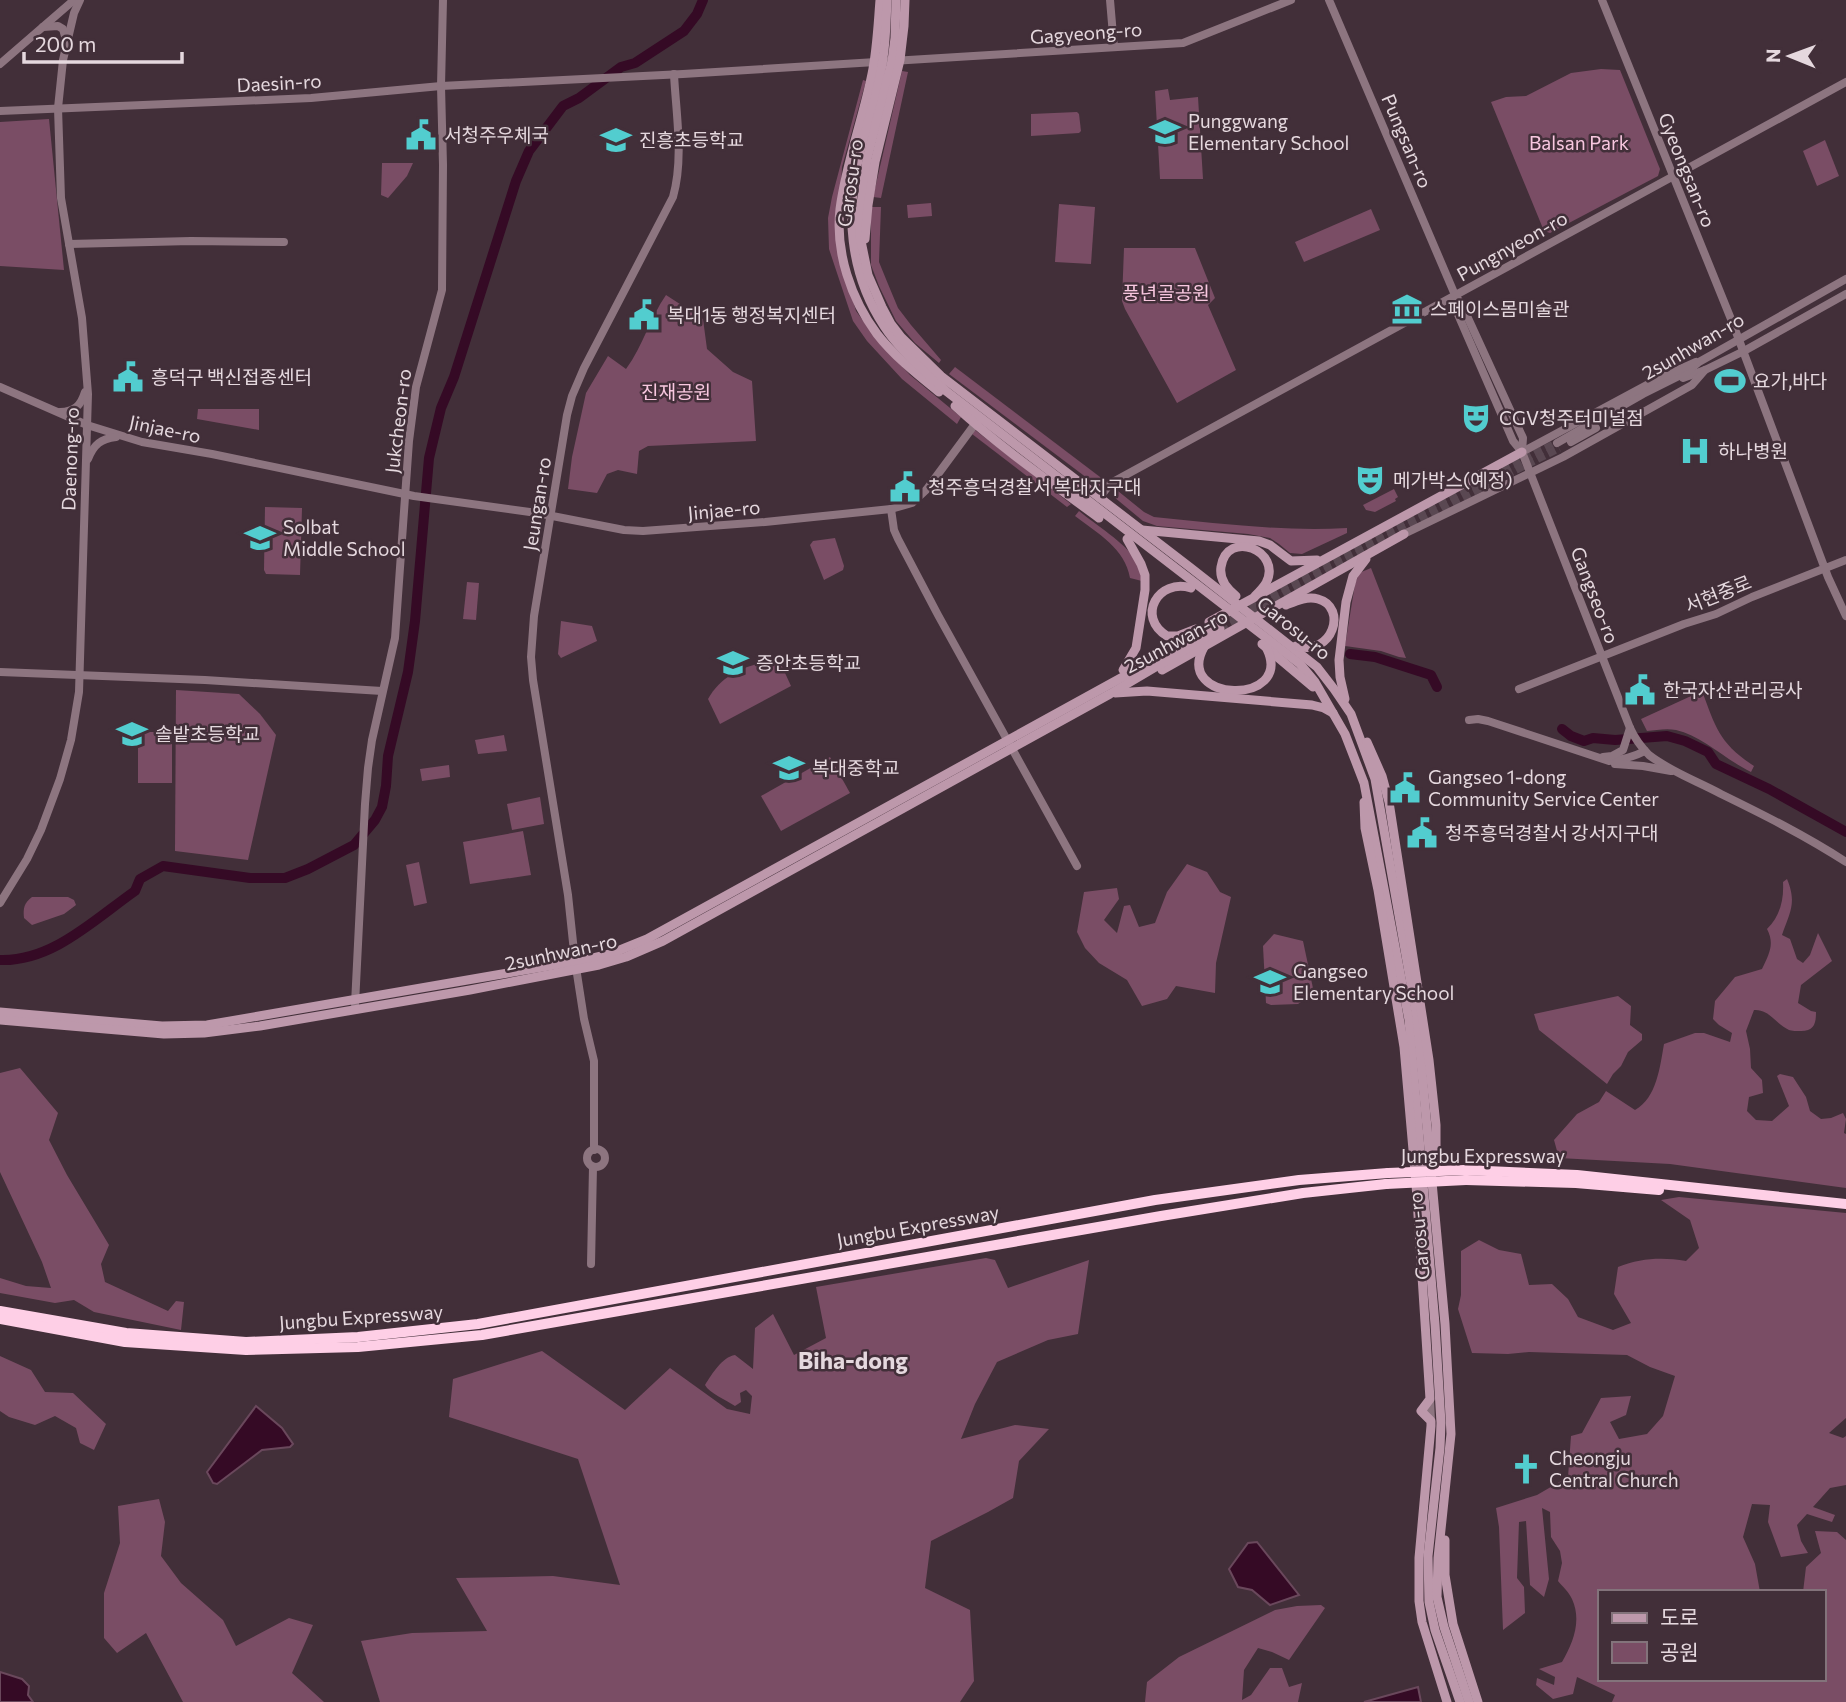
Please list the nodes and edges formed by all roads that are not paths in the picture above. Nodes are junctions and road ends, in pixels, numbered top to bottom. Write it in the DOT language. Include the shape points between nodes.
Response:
graph roads {
  1 [pos="74,0"];
  2 [pos="80,0"];
  3 [pos="443,0"];
  4 [pos="880,0"];
  5 [pos="887,0"];
  6 [pos="896,0"];
  7 [pos="905,0"];
  8 [pos="1110,0"];
  9 [pos="1291,0"];
  10 [pos="1329,0"];
  11 [pos="1602,0"];
  12 [pos="43,27"];
  13 [pos="67,41"];
  14 [pos="1114,47"];
  15 [pos="887,61"];
  16 [pos="0,64"];
  17 [pos="674,74"];
  18 [pos="1846,82"];
  19 [pos="441,86"];
  20 [pos="58,108"];
  21 [pos="0,111"];
  22 [pos="859,155"];
  23 [pos="1673,176"];
  24 [pos="840,209"];
  25 [pos="284,242"];
  26 [pos="69,244"];
  27 [pos="1846,279"];
  28 [pos="1846,294"];
  29 [pos="1455,295"];
  30 [pos="1739,339"];
  31 [pos="1744,351"];
  32 [pos="1699,362"];
  33 [pos="906,363"];
  34 [pos="1705,370"];
  35 [pos="936,382"];
  36 [pos="88,386"];
  37 [pos="0,387"];
  38 [pos="946,391"];
  39 [pos="954,404"];
  40 [pos="59,412"];
  41 [pos="975,424"];
  42 [pos="87,425"];
  43 [pos="121,436"];
  44 [pos="1522,452"];
  45 [pos="86,465"];
  46 [pos="1530,472"];
  47 [pos="410,495"];
  48 [pos="1099,498"];
  49 [pos="891,509"];
  50 [pos="551,516"];
  51 [pos="1141,530"];
  52 [pos="1404,534"];
  53 [pos="1127,539"];
  54 [pos="1322,560"];
  55 [pos="1846,560"];
  56 [pos="1825,568"];
  57 [pos="1276,585"];
  58 [pos="1216,587"];
  59 [pos="1191,588"];
  60 [pos="1232,593"];
  61 [pos="1209,596"];
  62 [pos="1255,596"];
  63 [pos="1285,601"];
  64 [pos="1241,604"];
  65 [pos="1226,612"];
  66 [pos="1260,615"];
  67 [pos="1846,616"];
  68 [pos="1243,625"];
  69 [pos="1218,626"];
  70 [pos="1196,629"];
  71 [pos="1296,646"];
  72 [pos="1204,647"];
  73 [pos="1266,647"];
  74 [pos="1602,658"];
  75 [pos="1123,670"];
  76 [pos="0,672"];
  77 [pos="80,676"];
  78 [pos="1520,689"];
  79 [pos="1108,690"];
  80 [pos="383,691"];
  81 [pos="1328,703"];
  82 [pos="1351,714"];
  83 [pos="1336,717"];
  84 [pos="1469,720"];
  85 [pos="1630,729"];
  86 [pos="1362,742"];
  87 [pos="1008,743"];
  88 [pos="1350,747"];
  89 [pos="1643,748"];
  90 [pos="1596,757"];
  91 [pos="1609,761"];
  92 [pos="1676,772"];
  93 [pos="1364,783"];
  94 [pos="1846,862"];
  95 [pos="1077,866"];
  96 [pos="0,903"];
  97 [pos="576,965"];
  98 [pos="355,1005"];
  99 [pos="1,1016"];
  100 [pos="594,1150"];
  101 [pos="593,1167"];
  102 [pos="1465,1175"];
  103 [pos="1387,1179"];
  104 [pos="1846,1204"];
  105 [pos="1846,1210"];
  106 [pos="1436,1226"];
  107 [pos="591,1264"];
  108 [pos="0,1311"];
  109 [pos="0,1319"];
  110 [pos="1446,1485"];
  111 [pos="1447,1702"];
  112 [pos="1460,1702"];
  113 [pos="1469,1702"];
  114 [pos="1478,1702"];
  1 -- 12 [label="street"];
  2 -- 13 [label="street, Daenong-ro"];
  3 -- 19 [label="street, Jukcheon-ro"];
  4 -- 15 [label="main road"];
  5 -- 15 [label="main road, Garosu-ro"];
  6 -- 15 [label="main road, Garosu-ro" via="895,38"];
  7 -- 15 [label="main road" via="904,26"];
  8 -- 14 [label="street"];
  9 -- 14 [label="street, Gagyeong-ro" via="1182,43"];
  10 -- 29 [label="street, Pungsan-ro"];
  11 -- 23 [label="street, Gyeongsan-ro"];
  12 -- 13 [label="street" via="58,26"];
  12 -- 16 [label="street"];
  13 -- 20 [label="street, Daenong-ro"];
  14 -- 15 [label="street, Gagyeong-ro"];
  15 -- 17 [label="street"];
  15 -- 22 [label="main road, Garosu-ro"];
  15 -- 24 [label="main road" via="848,170"];
  15 -- 48 [label="main road, Garosu-ro" via="864,258 875,292 891,324 923,360"];
  17 -- 19 [label="street, Daesin-ro"];
  17 -- 50 [label="street, Jeungan-ro" via="676,187 572,396"];
  18 -- 23 [label="street, Pungnyeon-ro"];
  19 -- 20 [label="street, Daesin-ro" via="310,98"];
  19 -- 47 [label="street, Jukcheon-ro" via="442,283 416,387 410,427"];
  20 -- 21 [label="street, Daesin-ro"];
  20 -- 26 [label="street, Daenong-ro" via="61,198"];
  22 -- 24 [label="main road"];
  22 -- 35 [label="main road, Garosu-ro" via="851,230 866,295 898,345"];
  23 -- 29 [label="street, Pungnyeon-ro"];
  23 -- 30 [label="street, Gyeongsan-ro"];
  24 -- 33 [label="main road, Garosu-ro" via="841,248 857,299 878,335"];
  25 -- 26 [label="street"];
  26 -- 36 [label="street, Daenong-ro"];
  27 -- 30 [label="street, 2sunhwan-ro"];
  28 -- 31 [label="street, 2sunhwan-ro"];
  29 -- 44 [label="street, Pungsan-ro" via="1456,310 1513,441"];
  29 -- 48 [label="street, Pungnyeon-ro" via="1111,482"];
  30 -- 31 [label="street, Gyeongsan-ro"];
  30 -- 32 [label="street, 2sunhwan-ro"];
  31 -- 34 [label="street, 2sunhwan-ro"];
  31 -- 56 [label="street, Gyeongsan-ro"];
  32 -- 34 [label="street, 2sunhwan-ro" via="1558,446"];
  32 -- 44 [label="street"];
  33 -- 35 [label="main road"];
  33 -- 39 [label="main road"];
  34 -- 46 [label="street" via="1692,385"];
  35 -- 38 [label="main road, Garosu-ro"];
  36 -- 40 [label="street" via="76,408"];
  36 -- 42 [label="street, Daenong-ro"];
  37 -- 40 [label="street, Jinjae-ro"];
  38 -- 39 [label="main road"];
  38 -- 61 [label="main road, Garosu-ro"];
  39 -- 41 [label="main road, Garosu-ro"];
  40 -- 42 [label="street, Jinjae-ro"];
  41 -- 49 [label="street, Jinjae-ro" via="920,496"];
  41 -- 53 [label="main road, Garosu-ro"];
  42 -- 43 [label="street, Jinjae-ro"];
  42 -- 45 [label="street, Daenong-ro"];
  43 -- 45 [label="street" via="99,442"];
  43 -- 47 [label="street, Jinjae-ro"];
  44 -- 46 [label="street, Pungsan-ro"];
  44 -- 54 [label="main road, 2sunhwan-ro"];
  45 -- 77 [label="street, Daenong-ro"];
  46 -- 52 [label="street"];
  46 -- 74 [label="street, Gangseo-ro"];
  47 -- 50 [label="street, Jinjae-ro"];
  47 -- 80 [label="street, Jukcheon-ro" via="395,638"];
  48 -- 51 [label="main road, Garosu-ro"];
  49 -- 50 [label="street, Jinjae-ro" via="649,531"];
  49 -- 87 [label="street" via="898,539"];
  50 -- 97 [label="street, Jeungan-ro" via="531,657"];
  51 -- 54 [label="main road" via="1259,541 1293,562"];
  51 -- 58 [label="main road, Garosu-ro"];
  52 -- 63 [label="main road, 2sunhwan-ro"];
  52 -- 82 [label="main road" via="1362,562 1350,582 1339,666"];
  53 -- 59 [label="main road, Garosu-ro"];
  53 -- 75 [label="main road" via="1145,575 1145,590 1136,648"];
  54 -- 57 [label="main road, 2sunhwan-ro"];
  55 -- 56 [label="street, 서현중로"];
  56 -- 67 [label="street, Gyeongsan-ro"];
  56 -- 74 [label="street, 서현중로"];
  57 -- 62 [label="main road, 2sunhwan-ro"];
  57 -- 63 [label="main road" via="1275,596"];
  58 -- 60 [label="main road"];
  58 -- 61 [label="main road" via="1215,595"];
  58 -- 64 [label="main road, Garosu-ro"];
  59 -- 65 [label="main road, Garosu-ro"];
  59 -- 70 [label="main road" via="1176,586 1164,591 1155,600 1152,614 1167,636"];
  60 -- 62 [label="main road" via="1222,578 1222,562 1230,551 1245,547 1259,552 1268,566 1268,580"];
  60 -- 64 [label="main road"];
  61 -- 65 [label="main road, Garosu-ro"];
  62 -- 64 [label="main road, 2sunhwan-ro"];
  63 -- 66 [label="main road, 2sunhwan-ro"];
  64 -- 65 [label="main road, 2sunhwan-ro"];
  64 -- 66 [label="main road, Garosu-ro"];
  65 -- 68 [label="main road, Garosu-ro"];
  65 -- 70 [label="main road, 2sunhwan-ro"];
  66 -- 68 [label="main road, 2sunhwan-ro"];
  66 -- 71 [label="main road"];
  66 -- 71 [label="main road" via="1307,599 1327,604 1334,621 1329,637 1314,648"];
  66 -- 82 [label="main road, Garosu-ro" via="1317,667"];
  68 -- 72 [label="main road, 2sunhwan-ro"];
  68 -- 73 [label="main road"];
  68 -- 81 [label="main road, Garosu-ro" via="1300,664"];
  69 -- 79 [label="main road, 2sunhwan-ro"];
  70 -- 75 [label="main road, 2sunhwan-ro"];
  71 -- 82 [label="main road" via="1331,678"];
  72 -- 73 [label="main road" via="1199,663 1204,680 1239,690 1254,688 1268,677 1272,662"];
  72 -- 79 [label="main road, 2sunhwan-ro" via="1134,685"];
  73 -- 81 [label="main road"];
  74 -- 78 [label="street, 서현중로"];
  74 -- 85 [label="street, Gangseo-ro"];
  75 -- 79 [label="main road, 2sunhwan-ro"];
  76 -- 77 [label="street"];
  77 -- 80 [label="street"];
  77 -- 96 [label="street, Daenong-ro" via="60,779 27,859"];
  79 -- 83 [label="main road" via="1312,705"];
  79 -- 87 [label="main road, 2sunhwan-ro"];
  80 -- 98 [label="street, Jukcheon-ro" via="365,804"];
  81 -- 83 [label="main road, Garosu-ro"];
  82 -- 86 [label="main road, Garosu-ro"];
  82 -- 106 [label="main road" via="1375,757 1389,802 1429,1060 1436,1125"];
  83 -- 88 [label="main road, Garosu-ro"];
  84 -- 90 [label="street" via="1488,721"];
  85 -- 89 [label="street, Gangseo-ro"];
  85 -- 90 [label="street" via="1625,747 1617,754"];
  86 -- 88 [label="main road"];
  86 -- 106 [label="main road, Garosu-ro" via="1377,787 1417,1018"];
  87 -- 95 [label="street"];
  87 -- 97 [label="main road, 2sunhwan-ro" via="663,940 599,965"];
  88 -- 93 [label="main road, Garosu-ro"];
  89 -- 91 [label="street" via="1632,757"];
  89 -- 92 [label="street"];
  90 -- 91 [label="street"];
  91 -- 92 [label="street"];
  92 -- 94 [label="street" via="1809,838"];
  93 -- 111 [label="main road, Garosu-ro" via="1365,828 1404,1047 1417,1198 1430,1399 1420,1411 1431,1421 1419,1601"];
  93 -- 112 [label="main road, Garosu-ro" via="1409,1020 1435,1324 1440,1448 1428,1556 1429,1602"];
  97 -- 98 [label="main road, 2sunhwan-ro" via="470,990"];
  97 -- 100 [label="street, Jeungan-ro" via="594,1061"];
  98 -- 99 [label="main road, 2sunhwan-ro" via="182,1026 15,1013"];
  98 -- 99 [label="main road, 2sunhwan-ro" via="185,1034"];
  100 -- 101 [label="street" via="587,1159"];
  100 -- 101 [label="street" via="601,1151 605,1159"];
  101 -- 107 [label="street"];
  102 -- 103 [label="highway, Jungbu Expressway, bridge"];
  102 -- 104 [label="highway, Jungbu Expressway" via="1577,1175"];
  102 -- 105 [label="highway, Jungbu Expressway"];
  103 -- 108 [label="highway, Jungbu Expressway" via="1299,1180 1155,1200 433,1330 246,1342 126,1333"];
  103 -- 109 [label="highway, Jungbu Expressway" via="482,1335 358,1347 246,1350 125,1342"];
  106 -- 110 [label="main road, Garosu-ro" via="1451,1409"];
  110 -- 113 [label="main road, Garosu-ro" via="1437,1597"];
  110 -- 114 [label="main road, Garosu-ro" via="1448,1595"];
}
